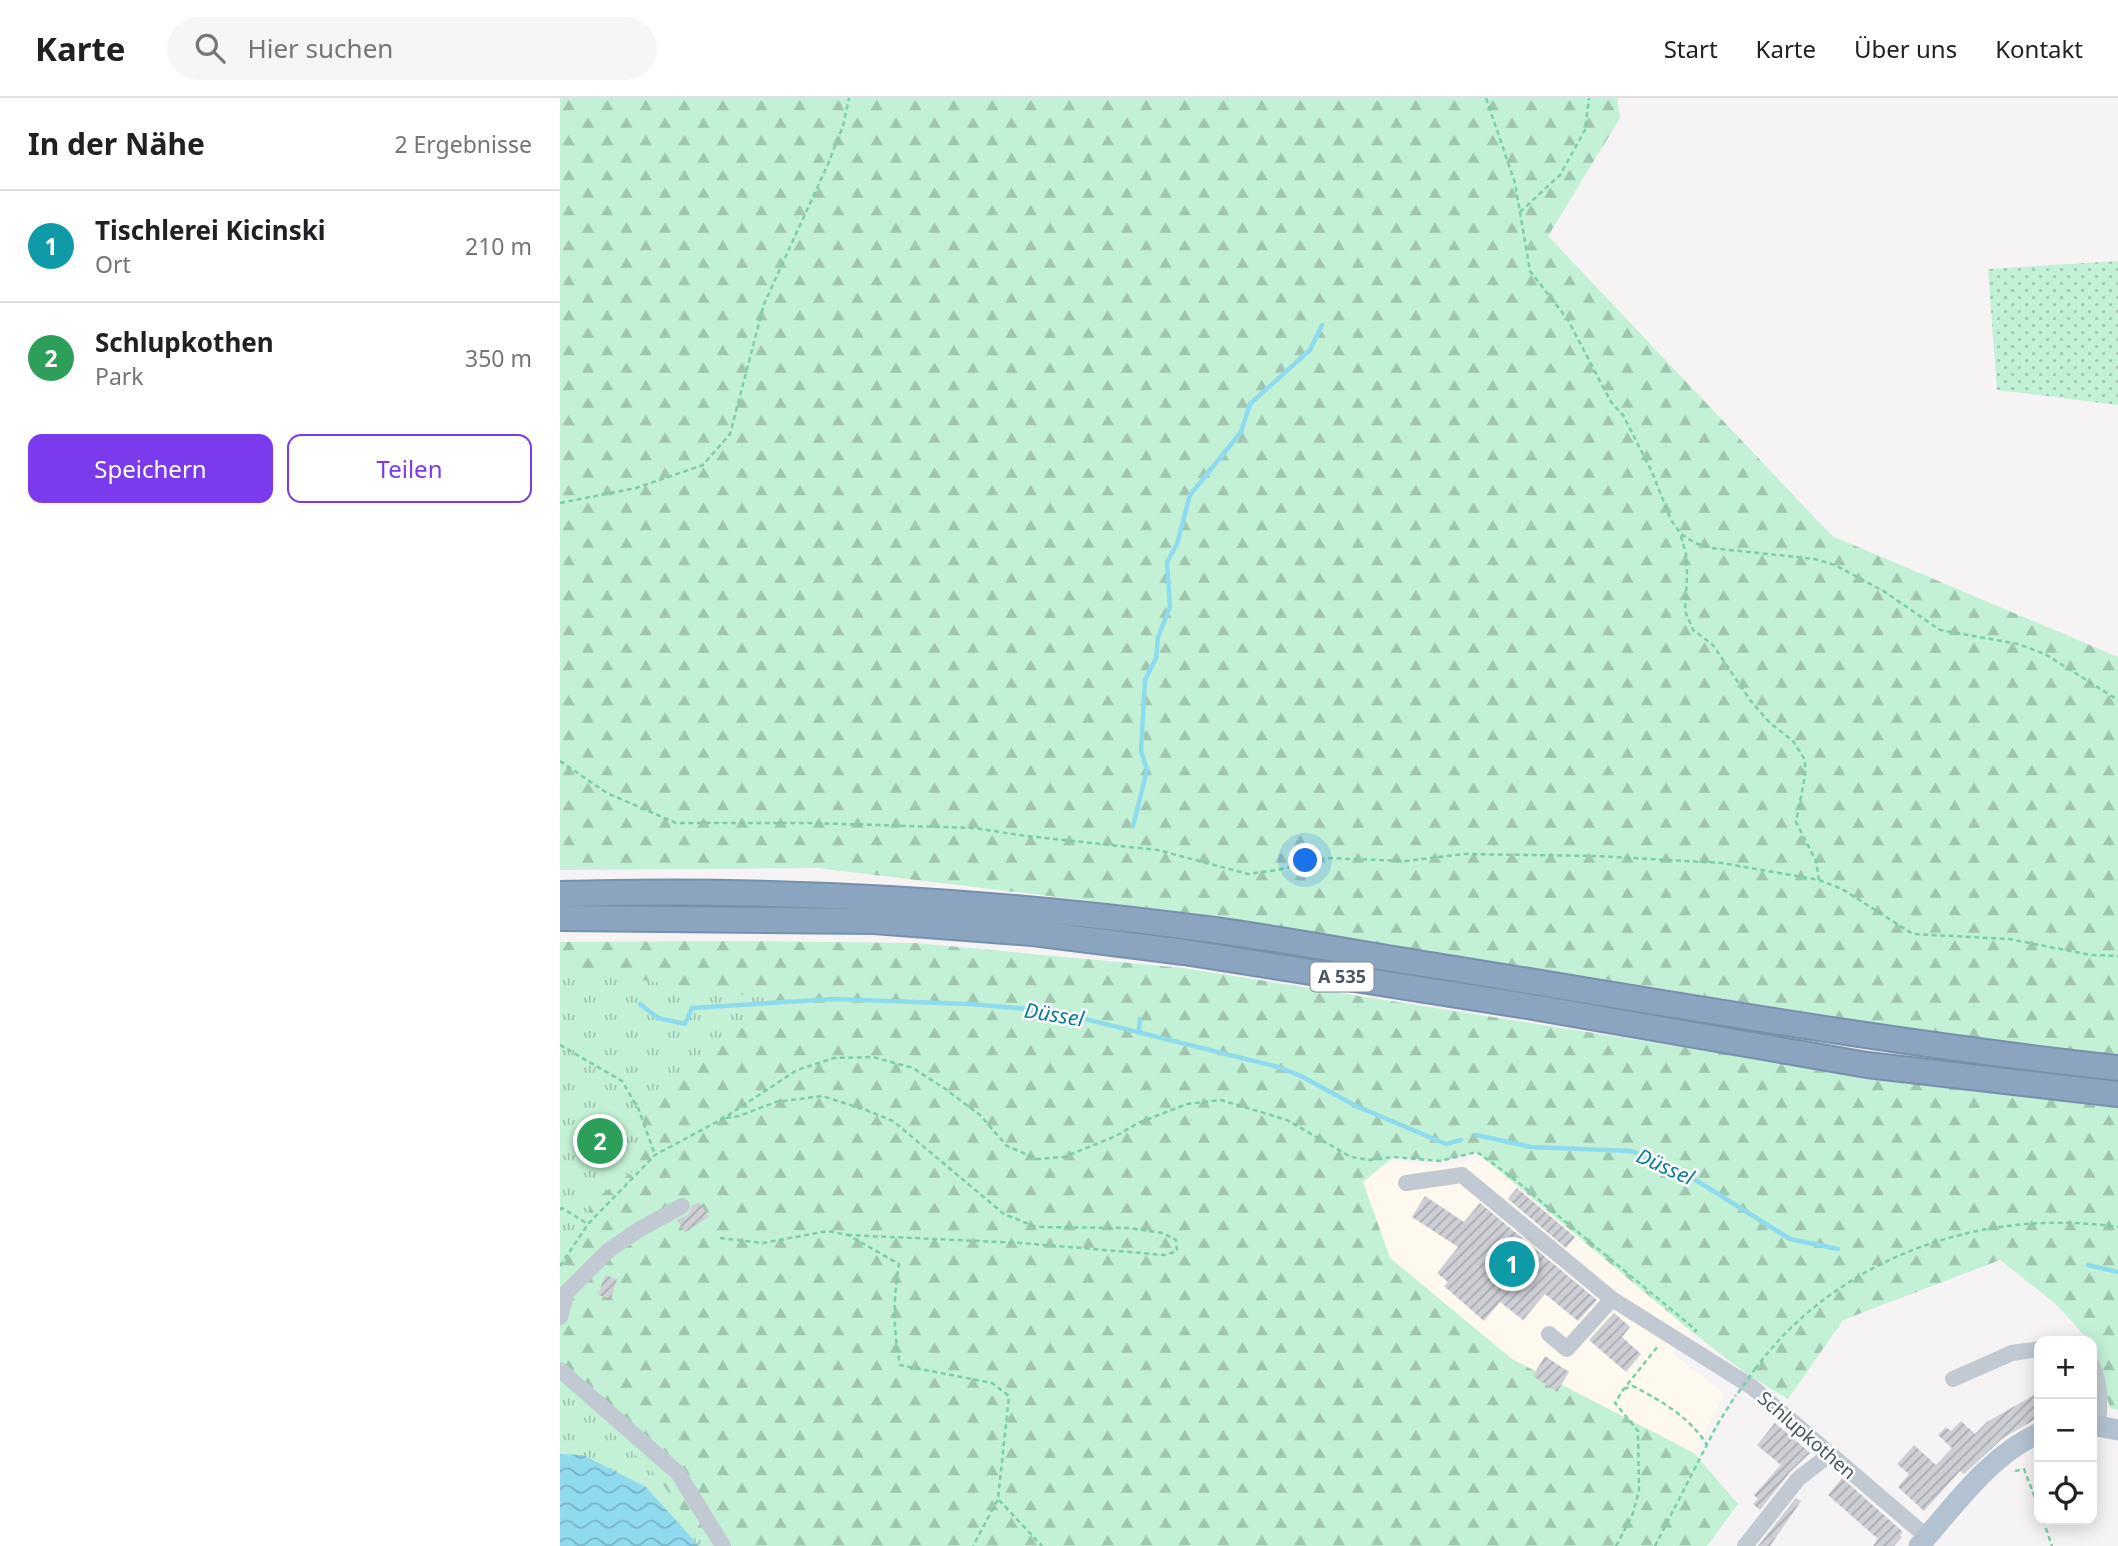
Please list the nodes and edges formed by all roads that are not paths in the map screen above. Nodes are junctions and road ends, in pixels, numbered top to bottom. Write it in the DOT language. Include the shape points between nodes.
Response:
graph roads {
  1 [pos="560,894"];
  2 [pos="560,918"];
  3 [pos="2118,1069"];
  4 [pos="2118,1094"];
  5 [pos="1406,1183"];
  6 [pos="682,1206"];
  7 [pos="1612,1299"];
  8 [pos="560,1317"];
  9 [pos="1549,1334"];
  10 [pos="2034,1350"];
  11 [pos="560,1370"];
  12 [pos="2097,1376"];
  13 [pos="1953,1379"];
  14 [pos="2103,1427"];
  15 [pos="2034,1436"];
  16 [pos="1829,1455"];
  17 [pos="1923,1541"];
  18 [pos="723,1546"];
  19 [pos="1745,1546"];
  1 -- 3 [label="highway, A 535" via="872,897 1030,908 1194,927 1874,1037"];
  2 -- 4 [label="highway, A 535" via="874,921 1033,933 1527,1006 1867,1065"];
  5 -- 7 [label="lane, Schlupkothen" via="1462,1175"];
  6 -- 8 [label="lane" via="609,1250 567,1292"];
  7 -- 9 [label="lane" via="1567,1349"];
  7 -- 16 [label="lane, Schlupkothen" via="1752,1387"];
  10 -- 13 [label="lane" via="2012,1353"];
  11 -- 18 [label="lane" via="678,1473"];
  12 -- 14 [label="lane"];
  15 -- 17 [label="main road, Schlupkothen" via="2001,1456"];
  16 -- 17 [label="lane, Schlupkothen"];
  16 -- 19 [label="lane" via="1798,1479"];
}
